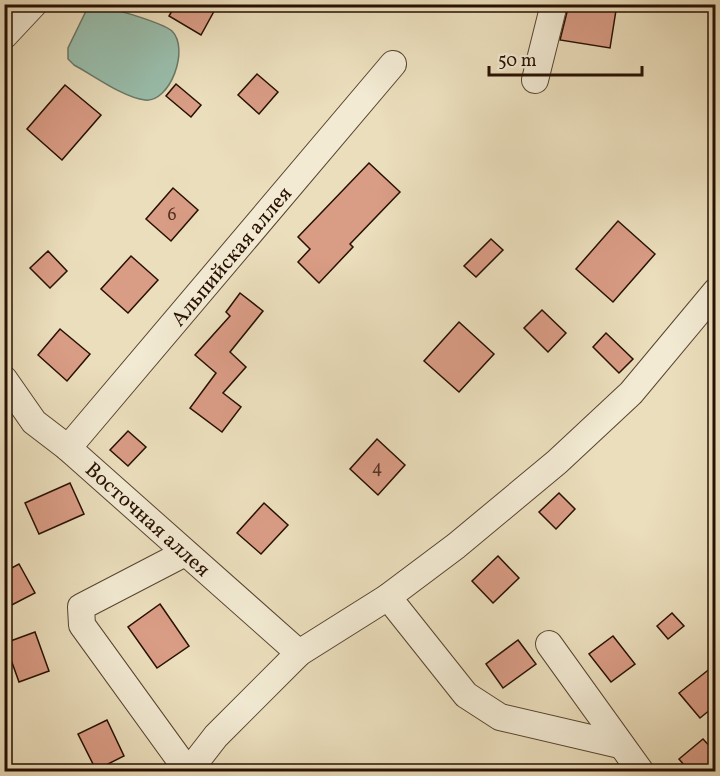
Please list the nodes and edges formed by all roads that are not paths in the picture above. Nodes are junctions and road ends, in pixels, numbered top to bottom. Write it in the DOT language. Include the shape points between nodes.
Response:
graph roads {
  1 [pos="34,4"];
  2 [pos="554,4"];
  3 [pos="4,36"];
  4 [pos="393,64"];
  5 [pos="534,80"];
  6 [pos="716,291"];
  7 [pos="4,379"];
  8 [pos="68,448"];
  9 [pos="185,553"];
  10 [pos="388,597"];
  11 [pos="549,644"];
  12 [pos="299,653"];
  13 [pos="620,745"];
  14 [pos="188,771"];
  15 [pos="640,771"];
  1 -- 3 [label="street"];
  2 -- 5 [label="street"];
  4 -- 8 [label="street, Альпийская аллея"];
  6 -- 10 [label="street" via="623,400 456,546"];
  7 -- 8 [label="street, Восточная аллея" via="34,422"];
  8 -- 9 [label="street, Восточная аллея"];
  9 -- 12 [label="street, Восточная аллея"];
  9 -- 14 [label="street" via="81,607 82,625"];
  10 -- 12 [label="street"];
  10 -- 13 [label="street" via="466,695 500,717"];
  11 -- 13 [label="street"];
  12 -- 14 [label="street" via="216,736"];
  13 -- 15 [label="street"];
}
